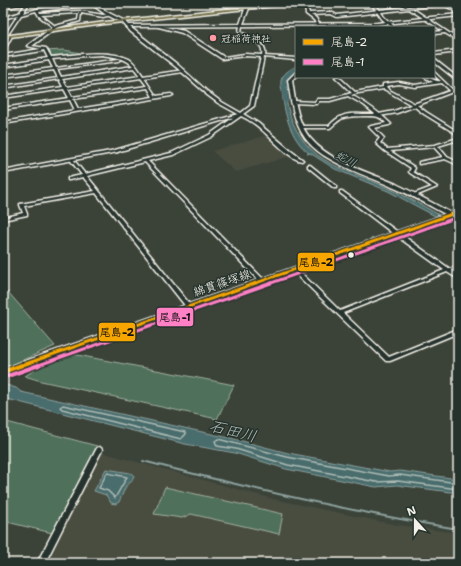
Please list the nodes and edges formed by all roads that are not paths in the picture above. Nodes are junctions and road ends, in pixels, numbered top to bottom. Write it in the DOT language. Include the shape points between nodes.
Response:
graph roads {
  1 [pos="27,3"];
  2 [pos="281,3"];
  3 [pos="294,3"];
  4 [pos="308,3"];
  5 [pos="387,3"];
  6 [pos="400,3"];
  7 [pos="93,4"];
  8 [pos="373,4"];
  9 [pos="444,4"];
  10 [pos="84,5"];
  11 [pos="248,6"];
  12 [pos="3,8"];
  13 [pos="409,8"];
  14 [pos="37,10"];
  15 [pos="378,11"];
  16 [pos="81,12"];
  17 [pos="458,12"];
  18 [pos="22,13"];
  19 [pos="39,14"];
  20 [pos="307,14"];
  21 [pos="110,15"];
  22 [pos="458,15"];
  23 [pos="3,18"];
  24 [pos="426,19"];
  25 [pos="121,21"];
  26 [pos="389,23"];
  27 [pos="241,25"];
  28 [pos="317,25"];
  29 [pos="127,26"];
  30 [pos="156,26"];
  31 [pos="341,26"];
  32 [pos="369,26"];
  33 [pos="392,26"];
  34 [pos="54,28"];
  35 [pos="446,32"];
  36 [pos="435,33"];
  37 [pos="6,36"];
  38 [pos="458,40"];
  39 [pos="45,49"];
  40 [pos="3,50"];
  41 [pos="458,51"];
  42 [pos="435,54"];
  43 [pos="3,56"];
  44 [pos="263,57"];
  45 [pos="50,59"];
  46 [pos="124,59"];
  47 [pos="295,59"];
  48 [pos="435,61"];
  49 [pos="3,66"];
  50 [pos="134,67"];
  51 [pos="55,68"];
  52 [pos="183,71"];
  53 [pos="435,74"];
  54 [pos="295,75"];
  55 [pos="3,76"];
  56 [pos="141,77"];
  57 [pos="60,78"];
  58 [pos="338,78"];
  59 [pos="428,78"];
  60 [pos="458,80"];
  61 [pos="443,82"];
  62 [pos="436,83"];
  63 [pos="3,86"];
  64 [pos="148,87"];
  65 [pos="65,88"];
  66 [pos="385,88"];
  67 [pos="458,89"];
  68 [pos="451,91"];
  69 [pos="207,93"];
  70 [pos="354,93"];
  71 [pos="171,95"];
  72 [pos="349,95"];
  73 [pos="3,97"];
  74 [pos="155,97"];
  75 [pos="458,97"];
  76 [pos="71,99"];
  77 [pos="293,102"];
  78 [pos="412,104"];
  79 [pos="3,109"];
  80 [pos="77,110"];
  81 [pos="240,115"];
  82 [pos="379,115"];
  83 [pos="3,123"];
  84 [pos="302,127"];
  85 [pos="458,134"];
  86 [pos="458,139"];
  87 [pos="435,146"];
  88 [pos="386,150"];
  89 [pos="116,151"];
  90 [pos="446,158"];
  91 [pos="72,160"];
  92 [pos="301,160"];
  93 [pos="146,161"];
  94 [pos="420,163"];
  95 [pos="458,164"];
  96 [pos="309,166"];
  97 [pos="3,172"];
  98 [pos="84,176"];
  99 [pos="69,179"];
  100 [pos="335,187"];
  101 [pos="97,192"];
  102 [pos="342,192"];
  103 [pos="413,196"];
  104 [pos="458,210"];
  105 [pos="450,215"];
  106 [pos="3,218"];
  107 [pos="397,234"];
  108 [pos="458,267"];
  109 [pos="295,270"];
  110 [pos="449,270"];
  111 [pos="458,277"];
  112 [pos="262,281"];
  113 [pos="189,306"];
  114 [pos="339,313"];
  115 [pos="458,331"];
  116 [pos="3,372"];
  117 [pos="99,450"];
  118 [pos="41,563"];
  1 -- 12 [label="street"];
  1 -- 18 [label="street"];
  2 -- 11 [label="highway"];
  3 -- 11 [label="highway"];
  4 -- 20 [label="street"];
  5 -- 8 [label="street"];
  6 -- 13 [label="street"];
  7 -- 10 [label="street"];
  7 -- 21 [label="street"];
  8 -- 15 [label="main road"];
  9 -- 13 [label="street"];
  9 -- 17 [label="street"];
  10 -- 14 [label="street"];
  10 -- 16 [label="street"];
  11 -- 25 [label="highway"];
  11 -- 27 [label="street"];
  13 -- 15 [label="street"];
  13 -- 24 [label="street"];
  14 -- 18 [label="street"];
  14 -- 19 [label="street"];
  15 -- 20 [label="street" via="337,16 331,13"];
  15 -- 26 [label="main road"];
  16 -- 19 [label="street"];
  16 -- 21 [label="street"];
  16 -- 34 [label="street" via="79,20"];
  18 -- 23 [label="street"];
  18 -- 37 [label="street"];
  19 -- 34 [label="street"];
  20 -- 28 [label="street" via="316,20"];
  21 -- 25 [label="street"];
  22 -- 24 [label="street"];
  24 -- 26 [label="street"];
  24 -- 35 [label="street"];
  25 -- 29 [label="street"];
  25 -- 34 [label="highway"];
  26 -- 32 [label="street"];
  26 -- 33 [label="main road"];
  27 -- 28 [label="street"];
  27 -- 30 [label="street"];
  27 -- 44 [label="street" via="240,32 256,40 263,48"];
  28 -- 31 [label="street"];
  29 -- 30 [label="street"];
  29 -- 52 [label="street"];
  30 -- 44 [label="street" via="183,32 223,58 245,55"];
  31 -- 32 [label="street"];
  34 -- 37 [label="highway"];
  34 -- 39 [label="street" via="29,45"];
  35 -- 36 [label="street"];
  35 -- 38 [label="street"];
  37 -- 40 [label="street"];
  39 -- 43 [label="street"];
  39 -- 45 [label="street"];
  41 -- 42 [label="street"];
  44 -- 47 [label="street"];
  44 -- 81 [label="street" via="252,106"];
  45 -- 46 [label="street" via="91,54"];
  45 -- 49 [label="street"];
  45 -- 51 [label="street"];
  46 -- 50 [label="street"];
  46 -- 51 [label="street"];
  48 -- 60 [label="main road"];
  50 -- 56 [label="street"];
  50 -- 57 [label="street"];
  51 -- 55 [label="street"];
  51 -- 57 [label="street"];
  52 -- 56 [label="street"];
  52 -- 69 [label="street"];
  53 -- 61 [label="street"];
  54 -- 77 [label="street" via="290,80"];
  56 -- 64 [label="street"];
  56 -- 65 [label="street"];
  57 -- 63 [label="street"];
  57 -- 65 [label="street"];
  58 -- 70 [label="street"];
  59 -- 62 [label="street"];
  61 -- 62 [label="street"];
  61 -- 68 [label="street"];
  62 -- 66 [label="street" via="415,86 398,83 384,85"];
  64 -- 74 [label="street"];
  64 -- 76 [label="street"];
  65 -- 73 [label="street"];
  65 -- 76 [label="street"];
  66 -- 70 [label="street"];
  66 -- 78 [label="street"];
  67 -- 68 [label="street"];
  68 -- 75 [label="street"];
  68 -- 78 [label="street" via="437,98"];
  69 -- 81 [label="street"];
  70 -- 72 [label="street"];
  71 -- 74 [label="street"];
  72 -- 77 [label="street" via="318,100 316,103"];
  72 -- 82 [label="street"];
  74 -- 80 [label="street"];
  76 -- 79 [label="street"];
  76 -- 80 [label="street"];
  77 -- 84 [label="street" via="293,108"];
  78 -- 82 [label="street" via="395,112"];
  78 -- 85 [label="street"];
  80 -- 83 [label="street"];
  81 -- 89 [label="street"];
  81 -- 92 [label="street" via="257,124 284,149"];
  81 -- 93 [label="street" via="210,136 172,154"];
  82 -- 84 [label="street" via="347,115 336,120 330,127"];
  82 -- 88 [label="street" via="389,124 371,128 382,135 378,143"];
  84 -- 103 [label="street" via="312,145 330,158"];
  86 -- 87 [label="street"];
  87 -- 88 [label="street"];
  87 -- 90 [label="street"];
  88 -- 103 [label="street" via="413,168 411,172 435,187"];
  89 -- 91 [label="street"];
  90 -- 94 [label="street"];
  90 -- 95 [label="street"];
  91 -- 97 [label="street"];
  91 -- 98 [label="street"];
  93 -- 98 [label="street"];
  93 -- 112 [label="street"];
  96 -- 100 [label="street"];
  98 -- 99 [label="street"];
  98 -- 101 [label="street"];
  101 -- 106 [label="street" via="22,205 25,214"];
  101 -- 113 [label="street"];
  102 -- 107 [label="street"];
  103 -- 105 [label="street"];
  104 -- 105 [label="main road, 綿貫篠塚線"];
  105 -- 107 [label="main road, 綿貫篠塚線"];
  107 -- 109 [label="main road, 綿貫篠塚線"];
  107 -- 110 [label="street"];
  108 -- 110 [label="street"];
  109 -- 112 [label="main road, 綿貫篠塚線"];
  109 -- 114 [label="street"];
  110 -- 111 [label="street"];
  110 -- 114 [label="street"];
  112 -- 113 [label="main road, 綿貫篠塚線"];
  113 -- 116 [label="main road, 綿貫篠塚線"];
  114 -- 115 [label="street" via="388,360"];
  117 -- 118 [label="street"];
}
